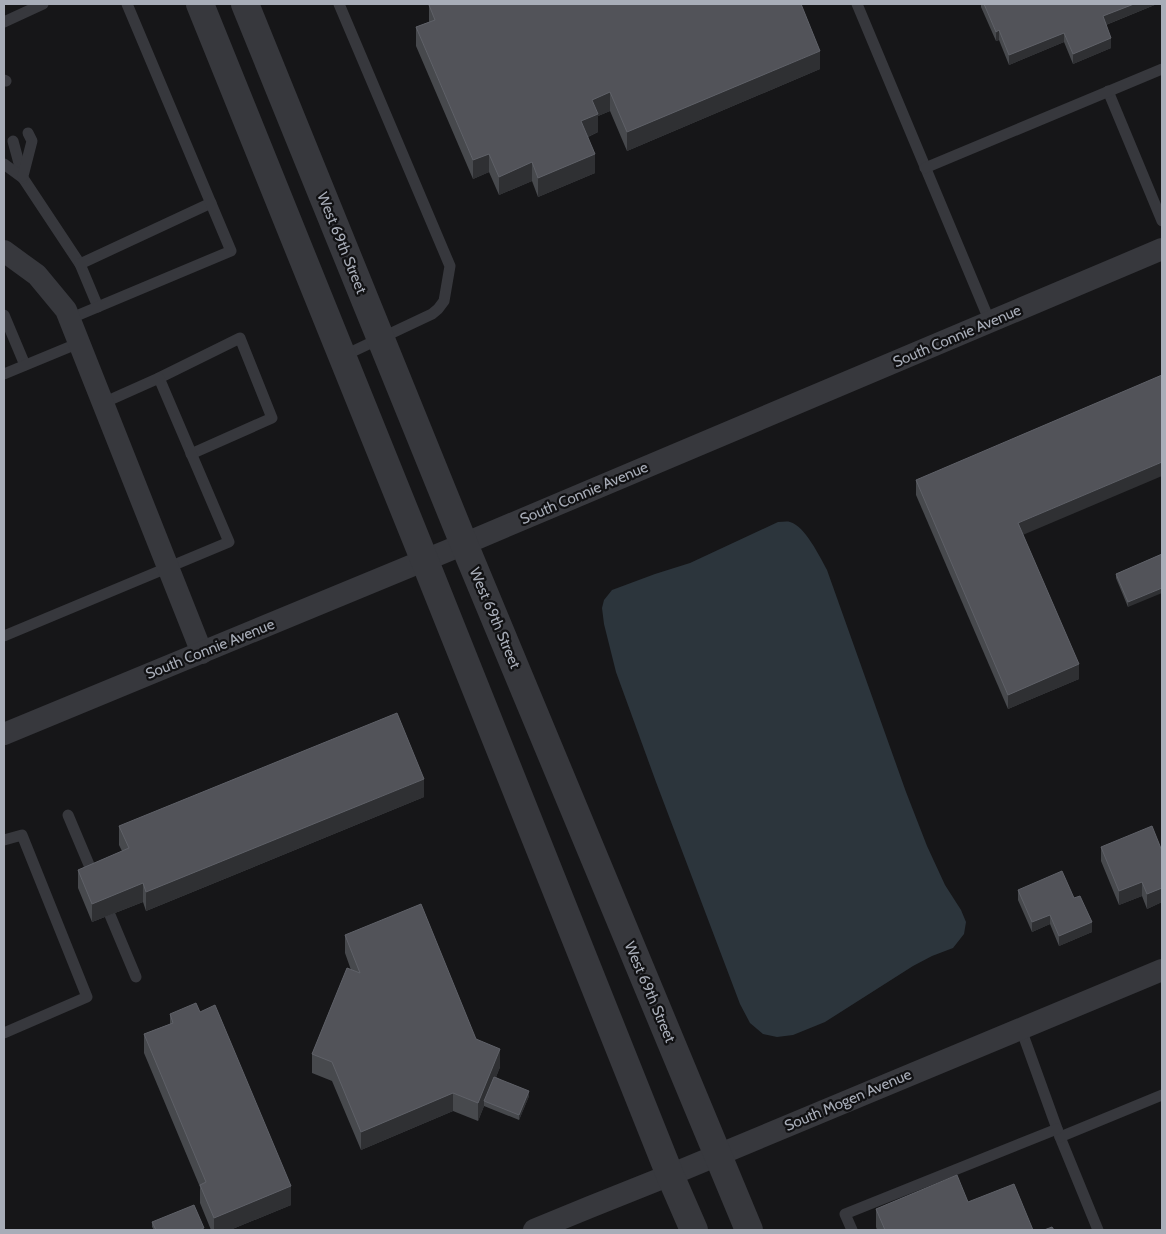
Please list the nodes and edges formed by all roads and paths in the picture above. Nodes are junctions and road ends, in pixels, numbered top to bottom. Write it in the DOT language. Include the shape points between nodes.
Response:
graph roads {
  1 [pos="43,4"];
  2 [pos="127,4"];
  3 [pos="200,4"];
  4 [pos="245,4"];
  5 [pos="339,4"];
  6 [pos="857,4"];
  7 [pos="4,22"];
  8 [pos="1162,69"];
  9 [pos="1108,91"];
  10 [pos="28,133"];
  11 [pos="13,141"];
  12 [pos="4,164"];
  13 [pos="925,168"];
  14 [pos="23,178"];
  15 [pos="211,203"];
  16 [pos="1162,221"];
  17 [pos="1162,249"];
  18 [pos="4,251"];
  19 [pos="80,264"];
  20 [pos="98,307"];
  21 [pos="4,315"];
  22 [pos="69,319"];
  23 [pos="990,322"];
  24 [pos="381,338"];
  25 [pos="79,343"];
  26 [pos="343,356"];
  27 [pos="25,365"];
  28 [pos="4,374"];
  29 [pos="159,378"];
  30 [pos="103,403"];
  31 [pos="191,454"];
  32 [pos="464,544"];
  33 [pos="424,560"];
  34 [pos="168,568"];
  35 [pos="4,636"];
  36 [pos="202,653"];
  37 [pos="4,734"];
  38 [pos="68,815"];
  39 [pos="4,840"];
  40 [pos="96,881"];
  41 [pos="110,915"];
  42 [pos="1162,970"];
  43 [pos="136,977"];
  44 [pos="1021,1029"];
  45 [pos="4,1033"];
  46 [pos="1162,1094"];
  47 [pos="1058,1133"];
  48 [pos="718,1155"];
  49 [pos="670,1175"];
  50 [pos="534,1230"];
  51 [pos="694,1230"];
  52 [pos="750,1230"];
  53 [pos="852,1230"];
  54 [pos="1098,1230"];
  1 -- 7 [label="lane"];
  2 -- 15 [label="lane"];
  3 -- 26 [label="street"];
  4 -- 24 [label="street, West 69th Street"];
  5 -- 24 [label="lane" via="450,266 444,301 438,309"];
  6 -- 13 [label="lane"];
  8 -- 9 [label="lane"];
  9 -- 13 [label="lane"];
  9 -- 16 [label="lane"];
  10 -- 14 [label="lane" via="32,141"];
  11 -- 14 [label="lane"];
  12 -- 14 [label="lane"];
  13 -- 23 [label="lane"];
  14 -- 19 [label="lane"];
  15 -- 19 [label="lane"];
  15 -- 20 [label="lane" via="231,251"];
  17 -- 23 [label="street, South Connie Avenue"];
  18 -- 22 [label="street" via="37,275 66,310"];
  19 -- 20 [label="lane"];
  20 -- 22 [label="lane"];
  21 -- 27 [label="lane"];
  22 -- 25 [label="street"];
  23 -- 32 [label="street, South Connie Avenue"];
  24 -- 26 [label="lane"];
  24 -- 32 [label="street, West 69th Street"];
  25 -- 27 [label="lane"];
  25 -- 30 [label="street"];
  26 -- 33 [label="street"];
  27 -- 28 [label="lane"];
  29 -- 30 [label="lane"];
  29 -- 31 [label="lane"];
  29 -- 31 [label="lane" via="240,338 272,418"];
  30 -- 34 [label="street"];
  31 -- 34 [label="lane" via="229,542"];
  32 -- 33 [label="street, South Connie Avenue"];
  32 -- 48 [label="street, West 69th Street"];
  33 -- 36 [label="street, South Connie Avenue"];
  33 -- 49 [label="street"];
  34 -- 35 [label="lane"];
  34 -- 36 [label="street"];
  36 -- 37 [label="street, South Connie Avenue"];
  38 -- 40 [label="lane"];
  39 -- 45 [label="lane" via="22,835 87,997"];
  41 -- 43 [label="lane"];
  42 -- 44 [label="street, South Mogen Avenue"];
  44 -- 47 [label="lane"];
  44 -- 48 [label="street, South Mogen Avenue"];
  46 -- 47 [label="lane"];
  47 -- 53 [label="lane" via="845,1214"];
  47 -- 54 [label="lane"];
  48 -- 49 [label="street, South Mogen Avenue"];
  48 -- 52 [label="street, West 69th Street"];
  49 -- 50 [label="street, South Mogen Avenue"];
  49 -- 51 [label="street"];
}
